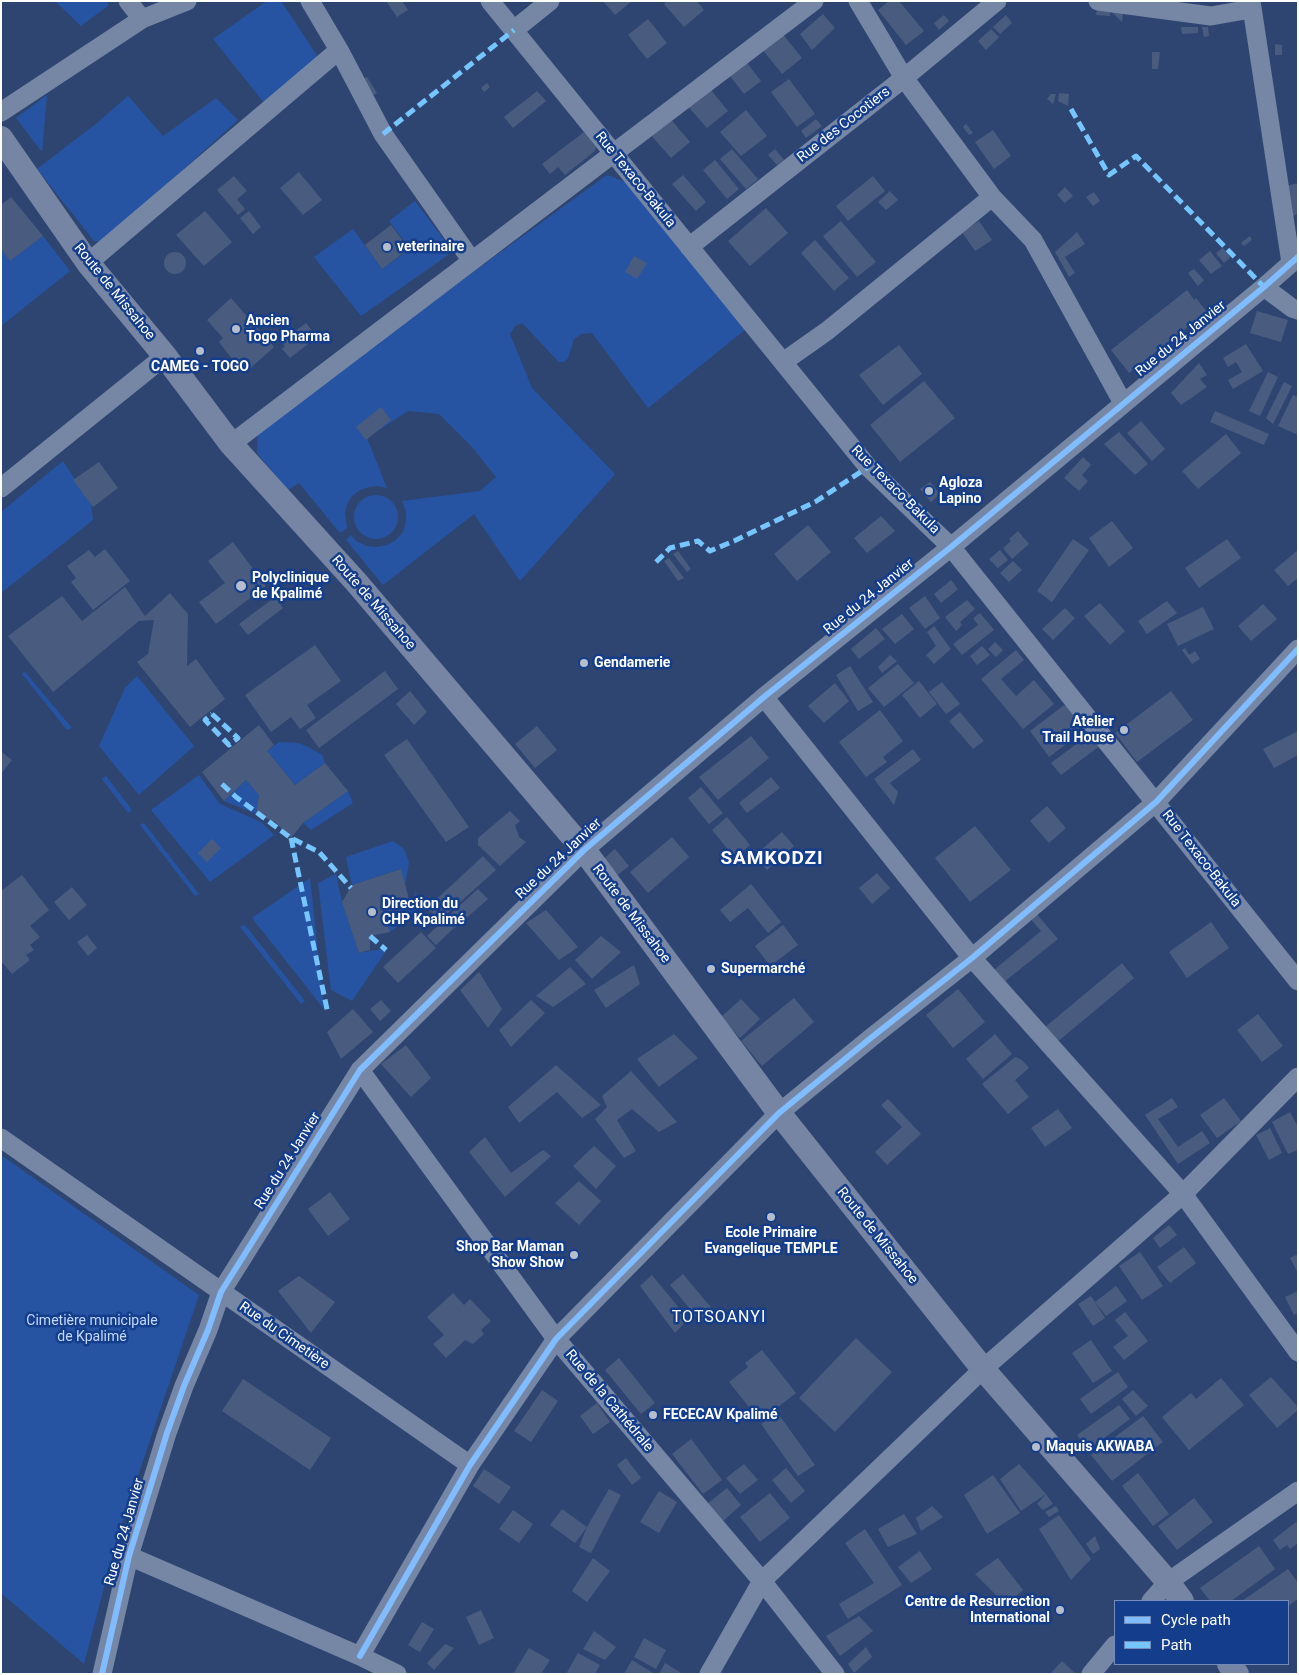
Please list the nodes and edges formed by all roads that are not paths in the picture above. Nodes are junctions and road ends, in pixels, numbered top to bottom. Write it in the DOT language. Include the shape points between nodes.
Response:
graph roads {
  1 [pos="128,1"];
  2 [pos="187,1"];
  3 [pos="310,1"];
  4 [pos="490,1"];
  5 [pos="550,1"];
  6 [pos="814,1"];
  7 [pos="858,1"];
  8 [pos="997,1"];
  9 [pos="1098,1"];
  10 [pos="1251,5"];
  11 [pos="142,19"];
  12 [pos="514,30"];
  13 [pos="339,50"];
  14 [pos="904,78"];
  15 [pos="1,112"];
  16 [pos="1,138"];
  17 [pos="614,154"];
  18 [pos="992,197"];
  19 [pos="689,247"];
  20 [pos="1294,260"];
  21 [pos="472,262"];
  22 [pos="88,263"];
  23 [pos="1264,287"];
  24 [pos="1298,310"];
  25 [pos="165,356"];
  26 [pos="783,362"];
  27 [pos="1123,403"];
  28 [pos="231,444"];
  29 [pos="1,488"];
  30 [pos="951,547"];
  31 [pos="1298,649"];
  32 [pos="764,697"];
  33 [pos="1156,802"];
  34 [pos="584,850"];
  35 [pos="972,958"];
  36 [pos="1298,980"];
  37 [pos="360,1070"];
  38 [pos="1298,1076"];
  39 [pos="779,1113"];
  40 [pos="1,1138"];
  41 [pos="1183,1194"];
  42 [pos="220,1292"];
  43 [pos="556,1339"];
  44 [pos="1298,1352"];
  45 [pos="983,1369"];
  46 [pos="470,1465"];
  47 [pos="1298,1491"];
  48 [pos="129,1556"];
  49 [pos="762,1581"];
  50 [pos="1168,1582"];
  51 [pos="1152,1600"];
  52 [pos="1181,1600"];
  53 [pos="1114,1646"];
  54 [pos="360,1656"];
  55 [pos="102,1674"];
  56 [pos="397,1674"];
  57 [pos="710,1674"];
  58 [pos="835,1674"];
  59 [pos="1092,1674"];
  1 -- 11 [label="street"];
  2 -- 11 [label="street"];
  3 -- 13 [label="street"];
  4 -- 12 [label="street, Rue Texaco-Bakula"];
  5 -- 12 [label="street"];
  6 -- 17 [label="street"];
  7 -- 14 [label="street"];
  8 -- 14 [label="street, Rue des Cocotiers"];
  9 -- 10 [label="street" via="1211,16"];
  10 -- 20 [label="street"];
  11 -- 15 [label="street"];
  12 -- 17 [label="street, Rue Texaco-Bakula"];
  13 -- 21 [label="street" via="383,134"];
  13 -- 22 [label="street"];
  14 -- 18 [label="street"];
  14 -- 19 [label="street, Rue des Cocotiers"];
  16 -- 22 [label="main road, Route de Missahoe"];
  17 -- 19 [label="street, Rue Texaco-Bakula"];
  17 -- 21 [label="street"];
  18 -- 26 [label="street" via="827,331"];
  18 -- 27 [label="street" via="1033,240"];
  19 -- 26 [label="street, Rue Texaco-Bakula"];
  20 -- 23 [label="street, Rue du 24 Janvier"];
  21 -- 28 [label="street"];
  22 -- 25 [label="main road, Route de Missahoe"];
  23 -- 24 [label="street"];
  23 -- 27 [label="street, Rue du 24 Janvier"];
  25 -- 28 [label="main road, Route de Missahoe"];
  25 -- 29 [label="street"];
  26 -- 30 [label="street, Rue Texaco-Bakula" via="868,467"];
  27 -- 30 [label="street, Rue du 24 Janvier"];
  28 -- 34 [label="main road, Route de Missahoe" via="357,583"];
  30 -- 32 [label="street, Rue du 24 Janvier"];
  30 -- 33 [label="street, Rue Texaco-Bakula"];
  31 -- 33 [label="street"];
  32 -- 34 [label="street, Rue du 24 Janvier"];
  32 -- 35 [label="street"];
  33 -- 35 [label="street"];
  33 -- 36 [label="street, Rue Texaco-Bakula"];
  34 -- 37 [label="street, Rue du 24 Janvier"];
  34 -- 39 [label="main road, Route de Missahoe"];
  35 -- 39 [label="street"];
  35 -- 41 [label="street"];
  37 -- 42 [label="street, Rue du 24 Janvier"];
  37 -- 43 [label="street, Rue de la Cathédrale"];
  38 -- 41 [label="street"];
  39 -- 43 [label="street"];
  39 -- 45 [label="main road, Route de Missahoe"];
  40 -- 42 [label="street, Rue du Cimetière"];
  41 -- 44 [label="street"];
  41 -- 45 [label="street"];
  42 -- 46 [label="street, Rue du Cimetière"];
  42 -- 48 [label="street, Rue du 24 Janvier" via="167,1432"];
  43 -- 46 [label="street"];
  43 -- 49 [label="street, Rue de la Cathédrale"];
  45 -- 49 [label="street"];
  45 -- 50 [label="main road, Route de Missahoe"];
  46 -- 54 [label="street"];
  47 -- 50 [label="street"];
  48 -- 54 [label="street"];
  48 -- 55 [label="street, Rue du 24 Janvier"];
  49 -- 57 [label="street"];
  49 -- 58 [label="street, Rue de la Cathédrale"];
  50 -- 51 [label="street"];
  50 -- 52 [label="main road, Route de Missahoe"];
  53 -- 59 [label="street"];
  54 -- 56 [label="street"];
}
